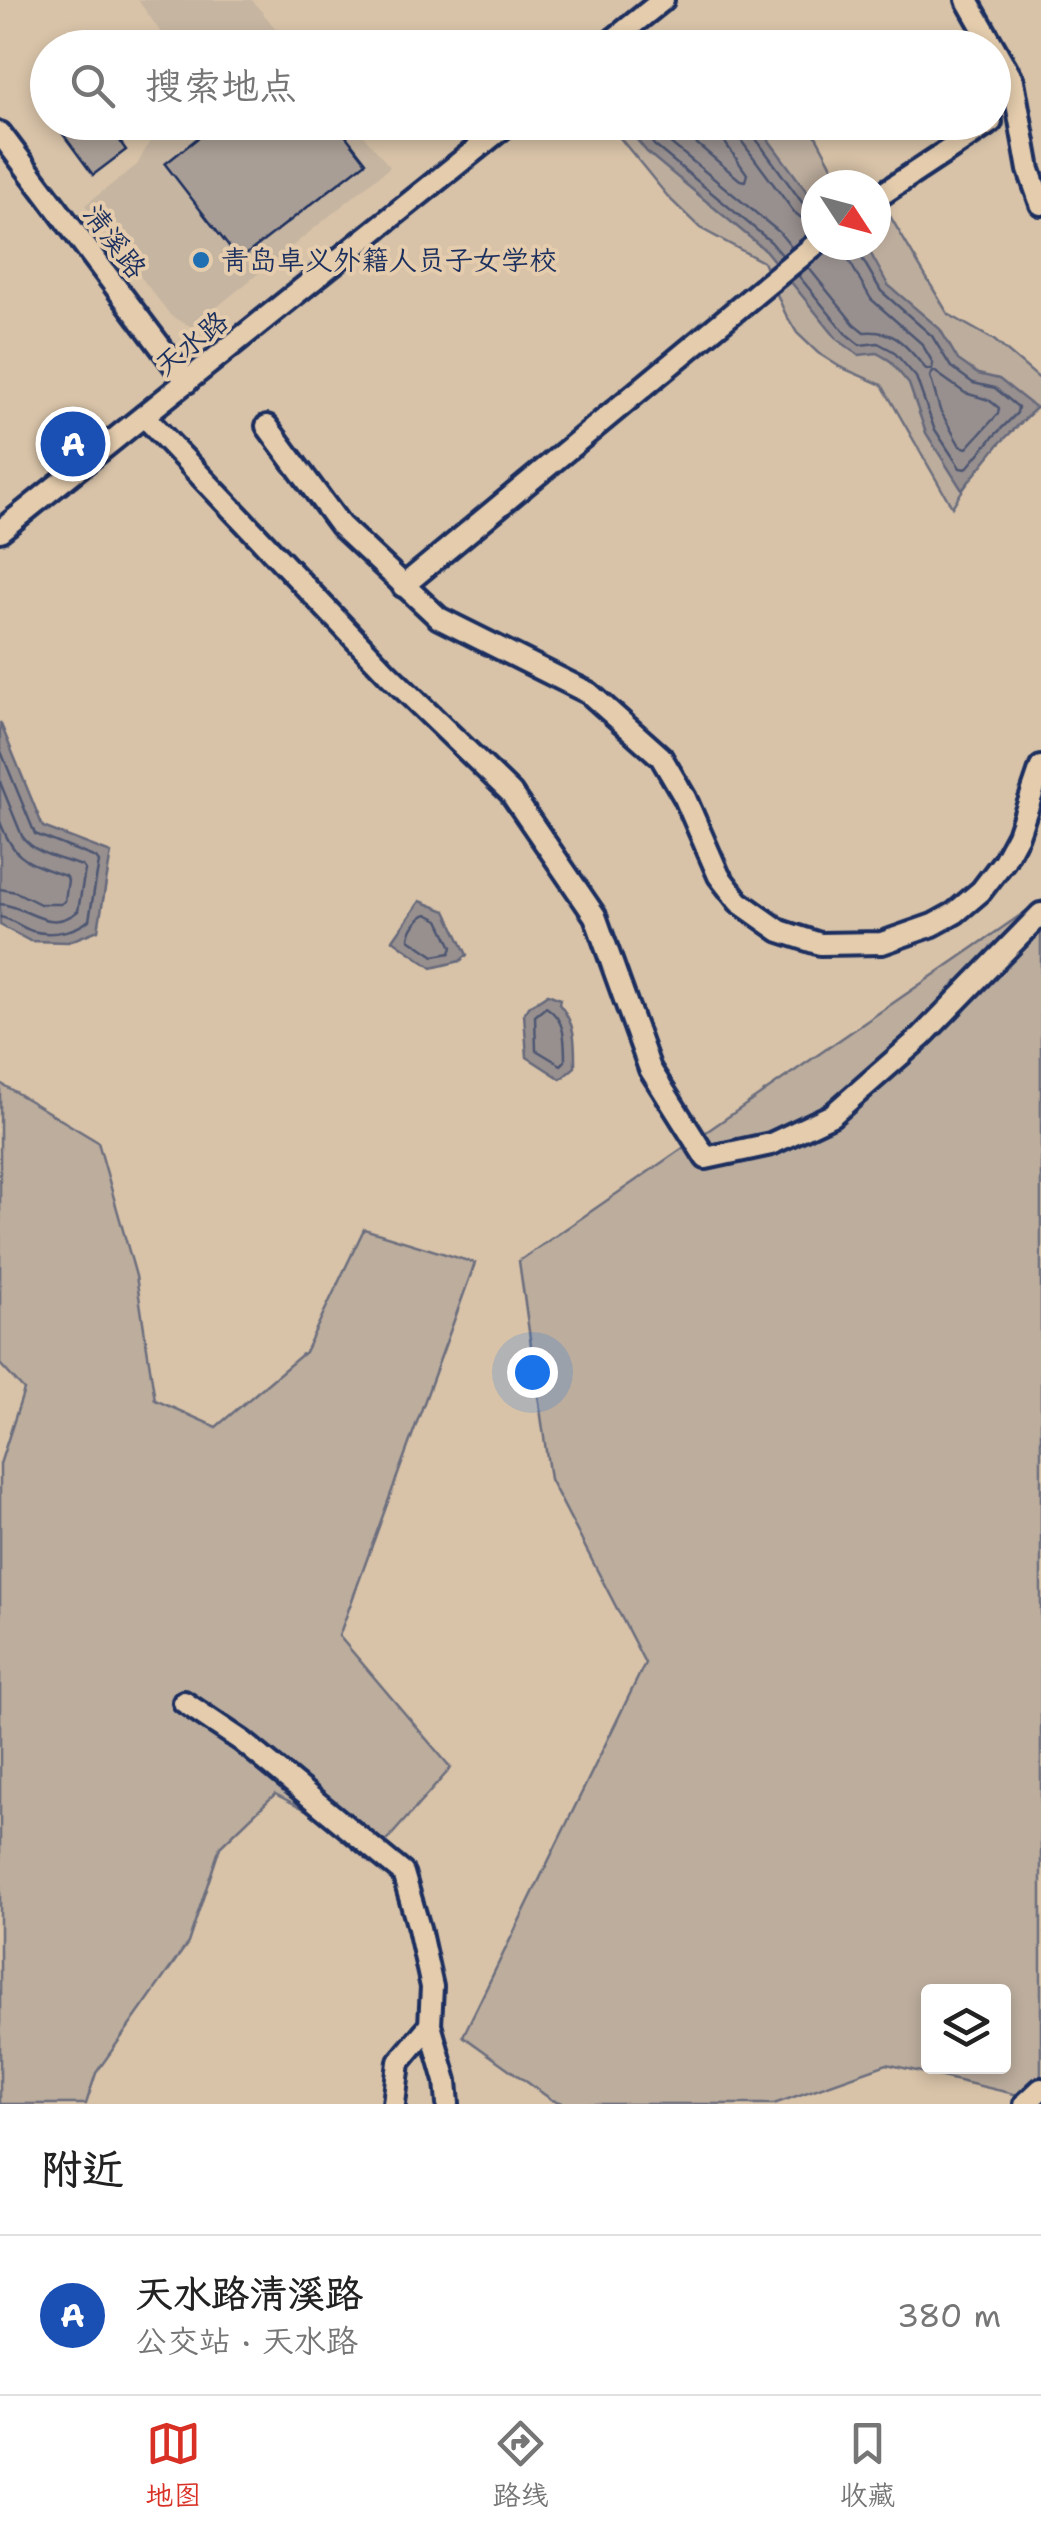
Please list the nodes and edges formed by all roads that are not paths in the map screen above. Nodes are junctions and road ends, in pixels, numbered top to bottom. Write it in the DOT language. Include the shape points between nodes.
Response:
graph roads {
  1 [pos="662,0"];
  2 [pos="968,0"];
  3 [pos="625,30"];
  4 [pos="985,30"];
  5 [pos="1011,77"];
  6 [pos="1018,105"];
  7 [pos="1011,110"];
  8 [pos="0,133"];
  9 [pos="488,140"];
  10 [pos="965,140"];
  11 [pos="891,188"];
  12 [pos="1041,204"];
  13 [pos="801,255"];
  14 [pos="186,382"];
  15 [pos="144,416"];
  16 [pos="267,426"];
  17 [pos="0,531"];
  18 [pos="403,586"];
  19 [pos="1041,767"];
  20 [pos="1041,914"];
  21 [pos="184,1702"];
  22 [pos="430,2025"];
  23 [pos="1041,2089"];
  24 [pos="394,2104"];
  25 [pos="448,2104"];
  26 [pos="1024,2104"];
  1 -- 3 [label="street"];
  2 -- 4 [label="street"];
  5 -- 6 [label="street"];
  6 -- 7 [label="street"];
  6 -- 12 [label="street"];
  8 -- 14 [label="street, 清溪路"];
  9 -- 14 [label="street, 天水路"];
  10 -- 11 [label="street"];
  13 -- 18 [label="street"];
  14 -- 15 [label="street, 天水路"];
  15 -- 17 [label="street, 天水路"];
  15 -- 20 [label="street" via="388,674 511,792 596,916 650,1069 706,1158 771,1144 832,1115 921,1037"];
  16 -- 18 [label="street" via="340,525"];
  18 -- 19 [label="street" via="438,618 589,693 661,757 719,876 739,902 780,932 820,944 882,943 955,912 1004,861"];
  21 -- 22 [label="street" via="242,1740 403,1873 432,1987"];
  22 -- 24 [label="street" via="399,2062"];
  22 -- 25 [label="street"];
  23 -- 26 [label="street"];
}
